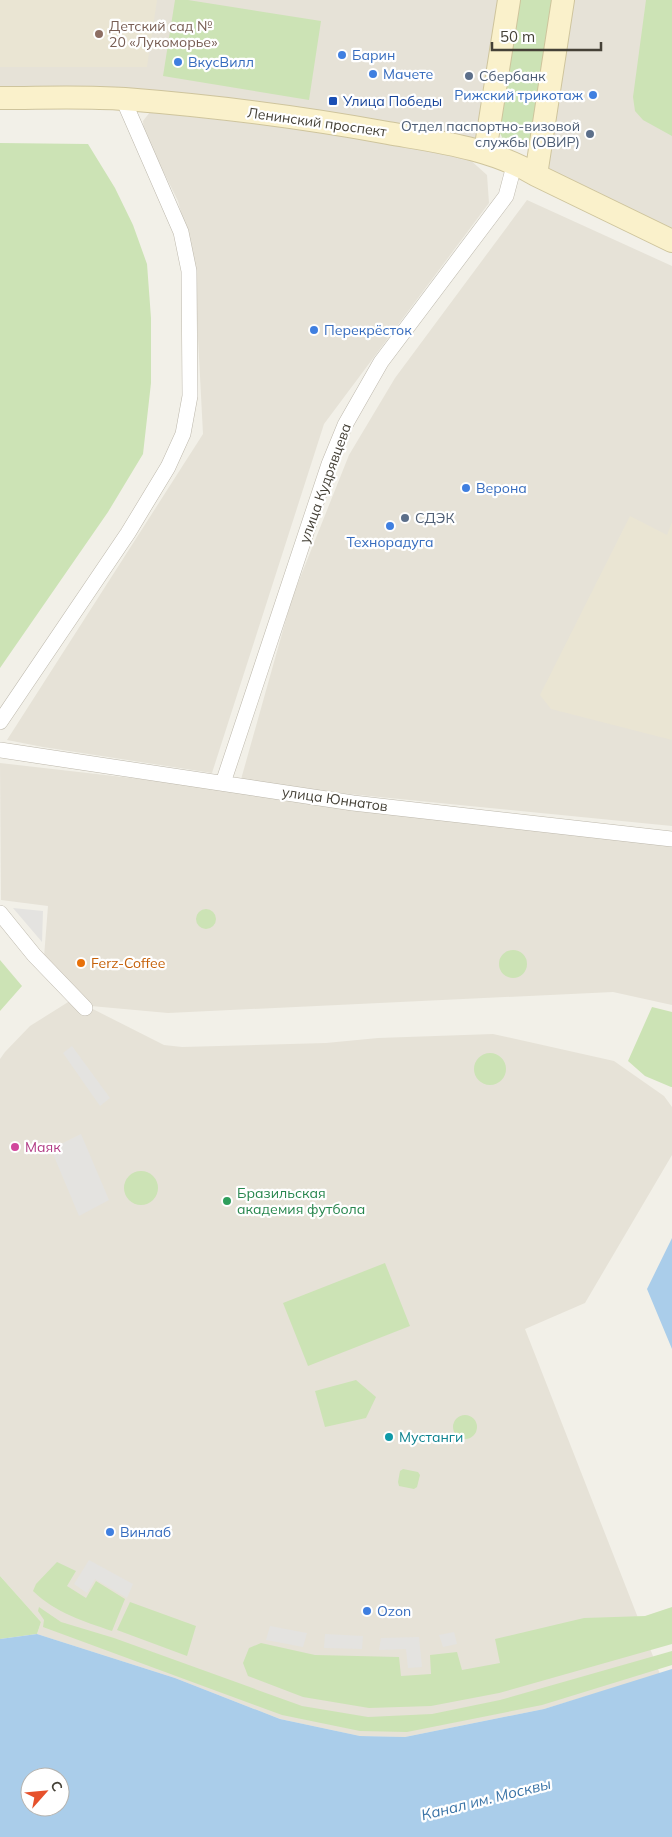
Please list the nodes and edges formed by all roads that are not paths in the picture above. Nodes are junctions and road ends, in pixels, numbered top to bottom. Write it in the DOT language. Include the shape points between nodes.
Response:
graph roads {
  1 [pos="509,0"];
  2 [pos="563,0"];
  3 [pos="0,98"];
  4 [pos="123,99"];
  5 [pos="486,152"];
  6 [pos="515,162"];
  7 [pos="536,175"];
  8 [pos="672,242"];
  9 [pos="0,722"];
  10 [pos="0,750"];
  11 [pos="223,783"];
  12 [pos="672,839"];
  13 [pos="0,913"];
  14 [pos="84,1008"];
  1 -- 5 [label="main road"];
  2 -- 7 [label="main road"];
  3 -- 4 [label="main road, Ленинский проспект"];
  4 -- 5 [label="main road, Ленинский проспект" via="332,122"];
  4 -- 9 [label="street" via="181,232 189,271 190,396 183,434 168,467 128,534"];
  5 -- 6 [label="main road, Ленинский проспект"];
  6 -- 7 [label="main road, Ленинский проспект"];
  6 -- 11 [label="street, улица Кудрявцева" via="506,196 382,362 345,425 329,464"];
  7 -- 8 [label="main road, Ленинский проспект"];
  10 -- 11 [label="street, улица Юннатов"];
  11 -- 12 [label="street, улица Юннатов" via="353,803"];
  13 -- 14 [label="street"];
}
